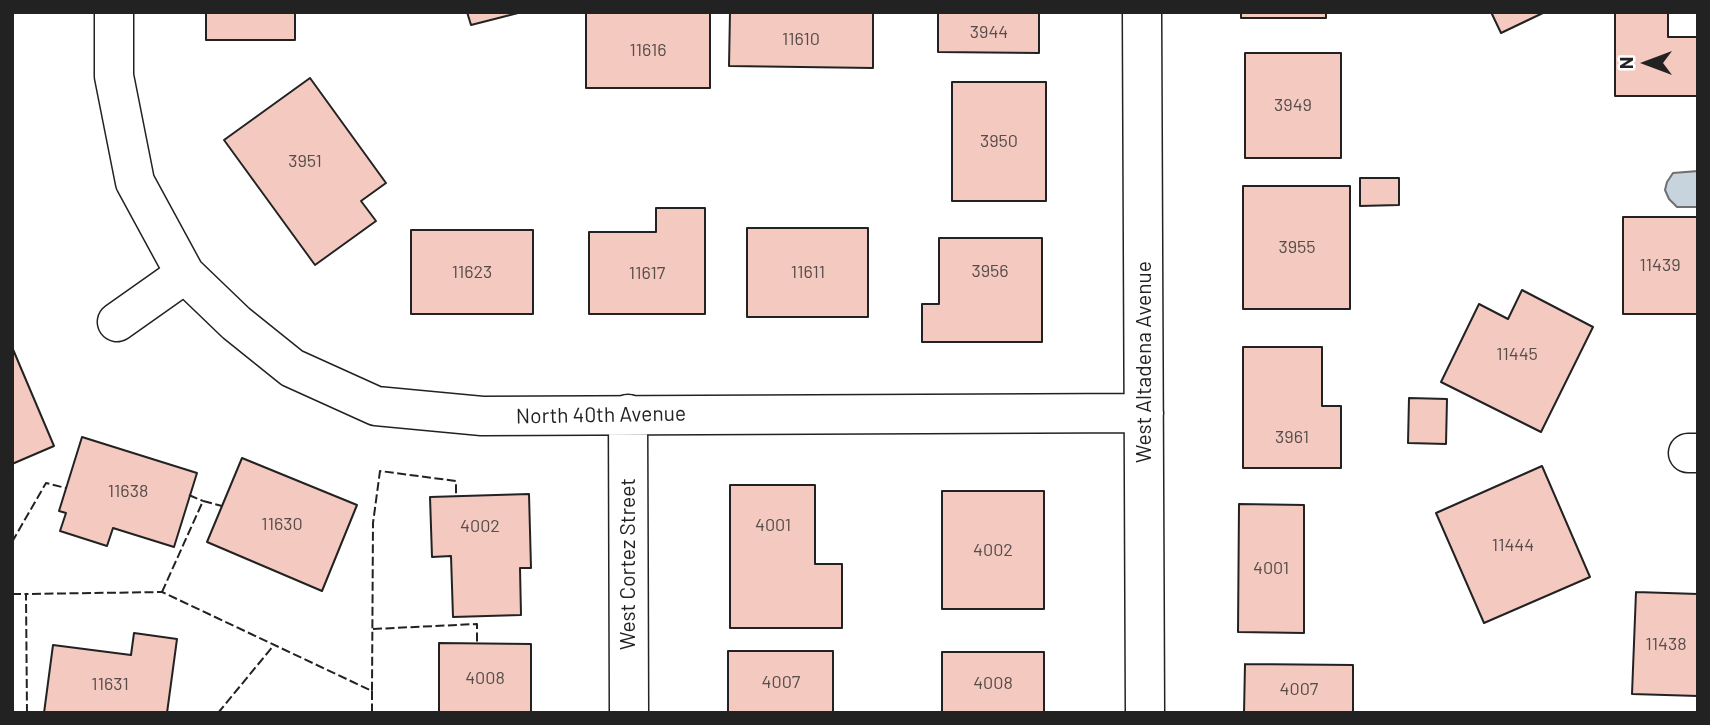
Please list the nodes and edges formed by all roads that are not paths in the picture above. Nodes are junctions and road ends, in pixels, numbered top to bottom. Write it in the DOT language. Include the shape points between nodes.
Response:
graph roads {
  1 [pos="114,12"];
  2 [pos="1142,12"];
  3 [pos="185,274"];
  4 [pos="117,322"];
  5 [pos="1144,413"];
  6 [pos="628,414"];
  7 [pos="629,713"];
  8 [pos="1144,713"];
  1 -- 3 [label="street, North 40th Avenue" via="114,76 135,181"];
  2 -- 5 [label="street, West Altadena Avenue"];
  3 -- 4 [label="street"];
  3 -- 6 [label="street, North 40th Avenue" via="292,368 376,406 482,416"];
  5 -- 6 [label="street, North 40th Avenue"];
  5 -- 8 [label="street, West Altadena Avenue"];
  6 -- 7 [label="street, West Cortez Street"];
}
